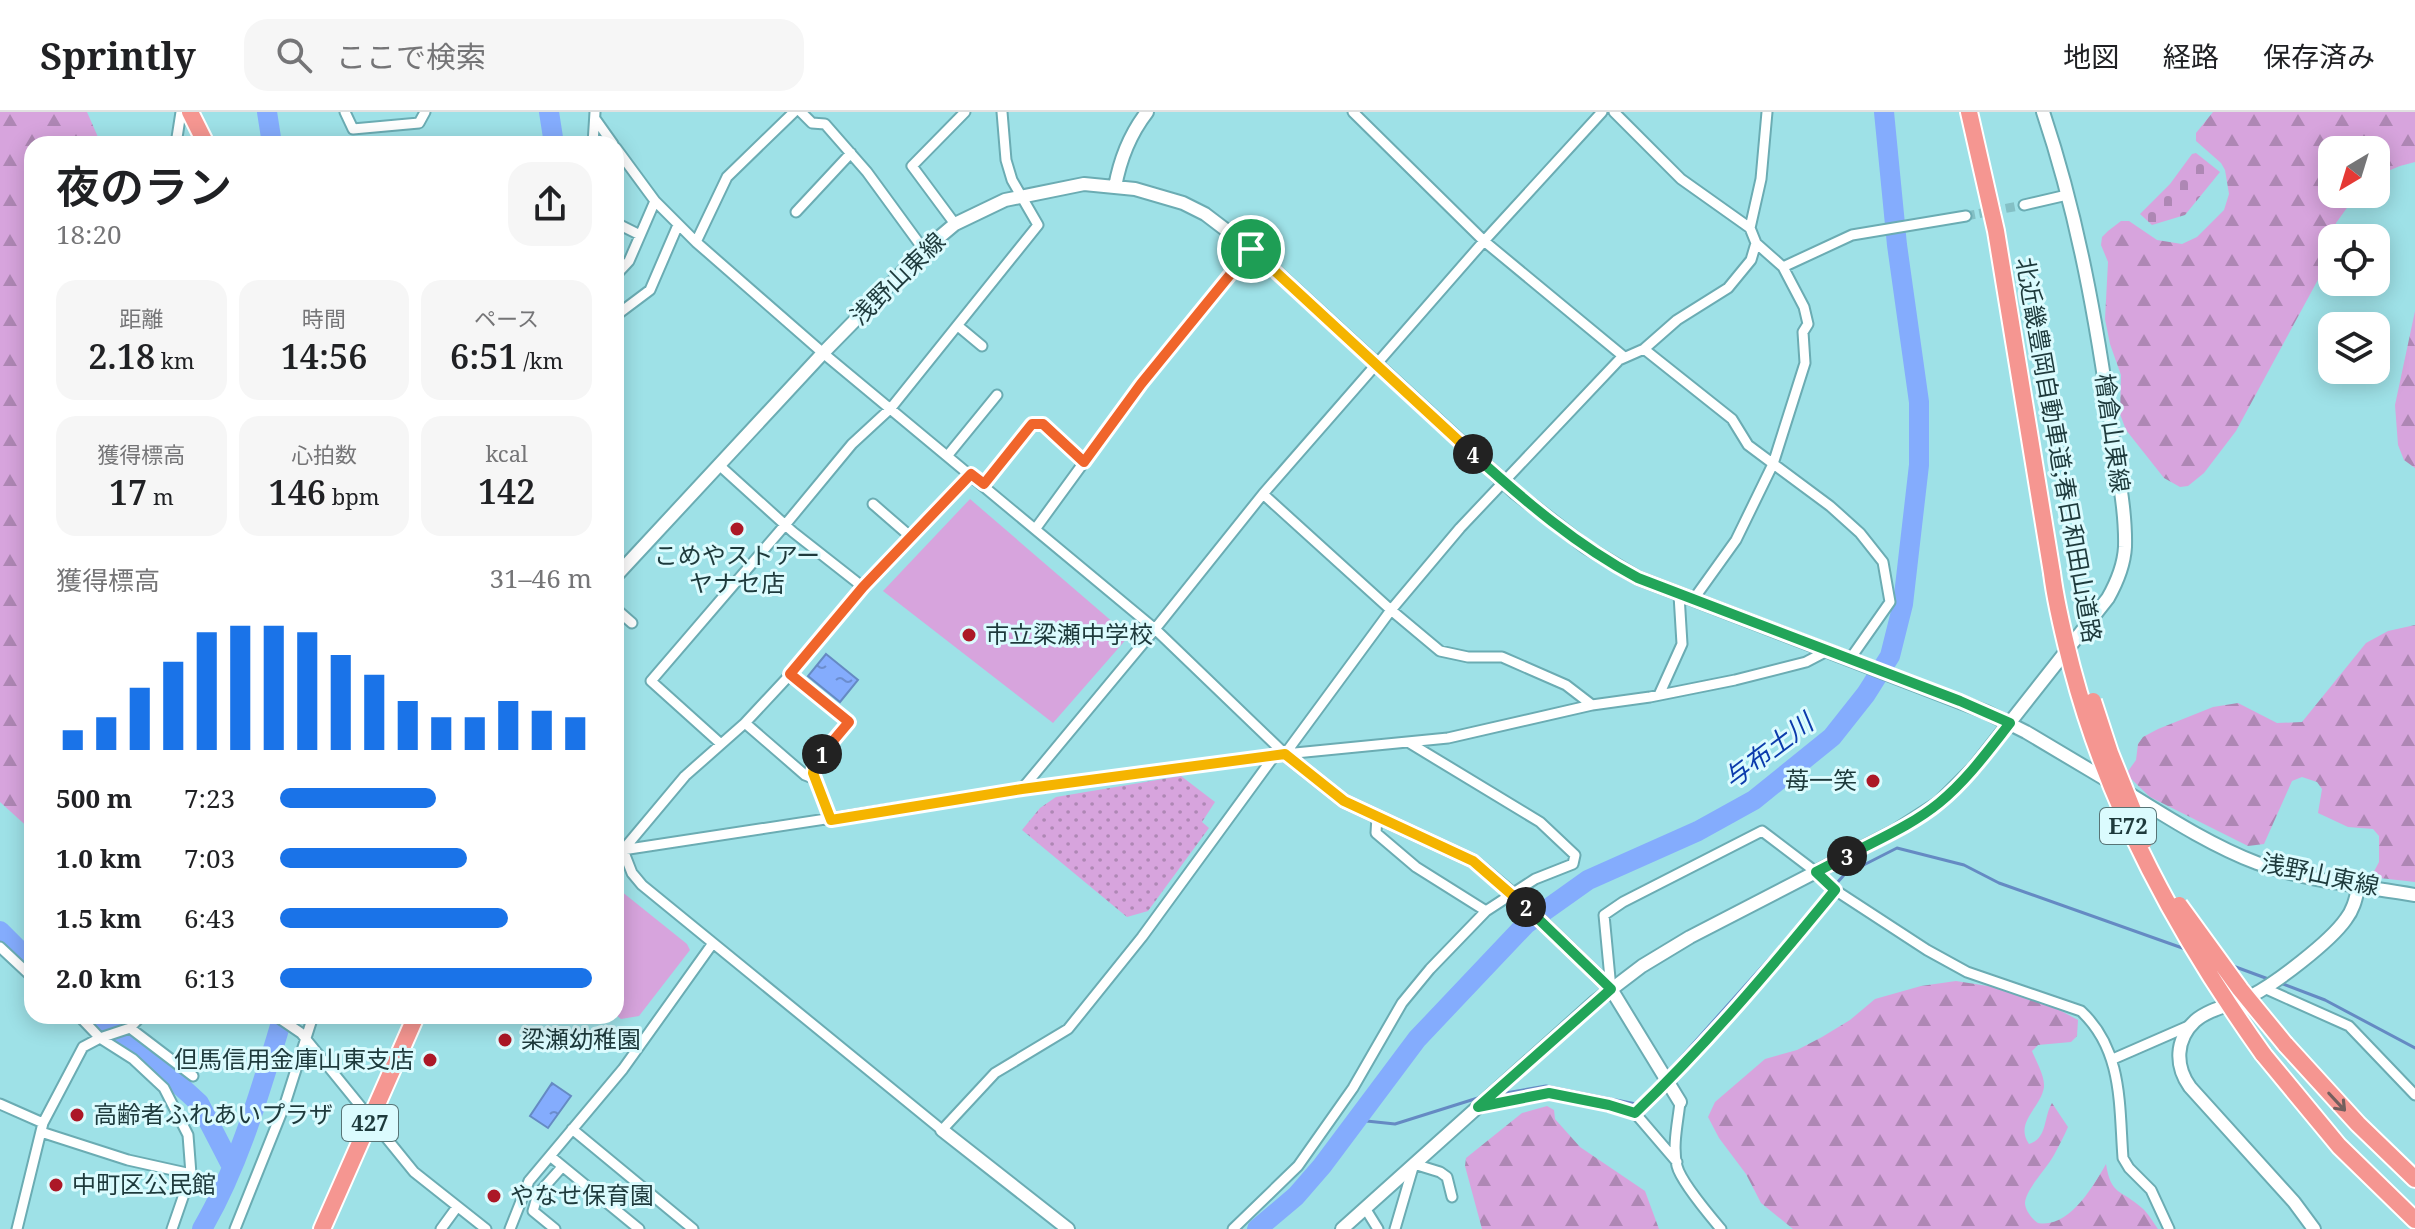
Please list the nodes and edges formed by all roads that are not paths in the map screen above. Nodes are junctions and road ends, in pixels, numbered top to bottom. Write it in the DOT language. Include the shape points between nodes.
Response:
graph roads {
  1 [pos="181,112"];
  2 [pos="190,112"];
  3 [pos="345,112"];
  4 [pos="425,112"];
  5 [pos="794,112"];
  6 [pos="801,112"];
  7 [pos="965,112"];
  8 [pos="1002,112"];
  9 [pos="1147,112"];
  10 [pos="1353,112"];
  11 [pos="1602,112"];
  12 [pos="1614,112"];
  13 [pos="1767,112"];
  14 [pos="1969,112"];
  15 [pos="1976,112"];
  16 [pos="2043,112"];
  17 [pos="595,116"];
  18 [pos="177,136"];
  19 [pos="202,136"];
  20 [pos="594,136"];
  21 [pos="608,136"];
  22 [pos="851,153"];
  23 [pos="624,159"];
  24 [pos="1115,187"];
  25 [pos="1022,195"];
  26 [pos="2067,195"];
  27 [pos="655,201"];
  28 [pos="2024,205"];
  29 [pos="796,212"];
  30 [pos="1966,216"];
  31 [pos="955,224"];
  32 [pos="678,225"];
  33 [pos="624,227"];
  34 [pos="1750,228"];
  35 [pos="640,235"];
  36 [pos="1484,241"];
  37 [pos="696,242"];
  38 [pos="1756,243"];
  39 [pos="1251,249"];
  40 [pos="924,250"];
  41 [pos="624,266"];
  42 [pos="1783,267"];
  43 [pos="624,310"];
  44 [pos="958,326"];
  45 [pos="982,346"];
  46 [pos="1644,349"];
  47 [pos="823,353"];
  48 [pos="1623,356"];
  49 [pos="1375,365"];
  50 [pos="997,395"];
  51 [pos="891,408"];
  52 [pos="948,455"];
  53 [pos="1084,462"];
  54 [pos="1773,464"];
  55 [pos="719,465"];
  56 [pos="971,474"];
  57 [pos="1504,482"];
  58 [pos="984,484"];
  59 [pos="1263,494"];
  60 [pos="873,504"];
  61 [pos="785,525"];
  62 [pos="1036,528"];
  63 [pos="911,537"];
  64 [pos="624,567"];
  65 [pos="2056,572"];
  66 [pos="863,587"];
  67 [pos="1679,595"];
  68 [pos="1693,600"];
  69 [pos="1391,610"];
  70 [pos="624,616"];
  71 [pos="632,623"];
  72 [pos="1155,629"];
  73 [pos="1827,651"];
  74 [pos="1854,661"];
  75 [pos="790,674"];
  76 [pos="1659,695"];
  77 [pos="1592,705"];
  78 [pos="745,723"];
  79 [pos="2010,723"];
  80 [pos="1408,742"];
  81 [pos="721,744"];
  82 [pos="1280,754"];
  83 [pos="815,779"];
  84 [pos="1022,789"];
  85 [pos="1377,816"];
  86 [pos="831,820"];
  87 [pos="624,845"];
  88 [pos="624,849"];
  89 [pos="624,858"];
  90 [pos="1816,872"];
  91 [pos="2359,885"];
  92 [pos="1835,890"];
  93 [pos="2415,895"];
  94 [pos="1515,897"];
  95 [pos="1486,911"];
  96 [pos="713,943"];
  97 [pos="0,947"];
  98 [pos="24,970"];
  99 [pos="2264,988"];
  100 [pos="1611,989"];
  101 [pos="87,1024"];
  102 [pos="134,1024"];
  103 [pos="287,1024"];
  104 [pos="309,1024"];
  105 [pos="413,1024"];
  106 [pos="2192,1024"];
  107 [pos="130,1028"];
  108 [pos="304,1036"];
  109 [pos="100,1038"];
  110 [pos="2272,1050"];
  111 [pos="2113,1059"];
  112 [pos="193,1076"];
  113 [pos="1667,1083"];
  114 [pos="2415,1095"];
  115 [pos="1680,1102"];
  116 [pos="0,1104"];
  117 [pos="1478,1107"];
  118 [pos="1635,1113"];
  119 [pos="371,1119"];
  120 [pos="42,1128"];
  121 [pos="572,1129"];
  122 [pos="942,1130"];
  123 [pos="550,1156"];
  124 [pos="1677,1162"];
  125 [pos="1414,1164"];
  126 [pos="562,1167"];
  127 [pos="191,1174"];
  128 [pos="2415,1179"];
  129 [pos="1452,1197"];
  130 [pos="457,1207"];
  131 [pos="1365,1208"];
  132 [pos="2415,1218"];
  133 [pos="17,1229"];
  134 [pos="172,1229"];
  135 [pos="235,1229"];
  136 [pos="322,1229"];
  137 [pos="441,1229"];
  138 [pos="486,1229"];
  139 [pos="510,1229"];
  140 [pos="555,1229"];
  141 [pos="639,1229"];
  142 [pos="693,1229"];
  143 [pos="1068,1229"];
  144 [pos="1233,1229"];
  145 [pos="1342,1229"];
  146 [pos="1378,1229"];
  147 [pos="1395,1229"];
  148 [pos="1721,1229"];
  149 [pos="2169,1229"];
  150 [pos="2314,1229"];
  1 -- 18 [label="street"];
  2 -- 19 [label="highway"];
  3 -- 4 [label="street" via="353,129 419,123"];
  5 -- 37 [label="street" via="727,177"];
  6 -- 22 [label="street" via="812,123 825,124"];
  7 -- 31 [label="street" via="912,166"];
  8 -- 25 [label="street" via="1006,160"];
  9 -- 24 [label="main road" via="1129,140"];
  10 -- 36 [label="street"];
  11 -- 36 [label="street"];
  12 -- 34 [label="street" via="1681,179"];
  13 -- 34 [label="street"];
  14 -- 65 [label="highway, 北近畿豊岡自動車道;春日和田山道路 / E72" via="1996,231"];
  15 -- 65 [label="highway, 北近畿豊岡自動車道;春日和田山道路 / E72" via="2003,228"];
  16 -- 26 [label="main road, 檜倉山東線"];
  17 -- 20 [label="street"];
  17 -- 21 [label="street"];
  22 -- 29 [label="street"];
  22 -- 40 [label="street"];
  23 -- 27 [label="street"];
  24 -- 25 [label="main road, 浅野山東線" via="1084,184"];
  24 -- 39 [label="main road, 浅野山東線" via="1183,203"];
  25 -- 31 [label="main road, 浅野山東線"];
  25 -- 44 [label="street" via="1038,225"];
  26 -- 28 [label="street"];
  26 -- 79 [label="main road, 檜倉山東線" via="2096,326 2125,547 2108,598"];
  27 -- 32 [label="street"];
  27 -- 35 [label="street"];
  30 -- 42 [label="street" via="1852,235"];
  31 -- 40 [label="main road, 浅野山東線"];
  32 -- 37 [label="street"];
  32 -- 43 [label="street" via="650,290"];
  33 -- 35 [label="street"];
  34 -- 38 [label="street"];
  35 -- 41 [label="street"];
  36 -- 48 [label="street"];
  36 -- 49 [label="street"];
  37 -- 47 [label="street"];
  38 -- 42 [label="street"];
  38 -- 46 [label="street" via="1751,260 1728,288 1677,320"];
  39 -- 49 [label="main road, 浅野山東線"];
  39 -- 53 [label="street"];
  40 -- 47 [label="main road, 浅野山東線"];
  42 -- 54 [label="street" via="1808,324 1803,332 1805,363"];
  44 -- 45 [label="street"];
  44 -- 51 [label="street"];
  46 -- 48 [label="street"];
  46 -- 54 [label="street" via="1732,419 1748,445"];
  47 -- 51 [label="street"];
  47 -- 55 [label="main road, 浅野山東線"];
  48 -- 57 [label="street"];
  49 -- 57 [label="main road, 浅野山東線"];
  49 -- 59 [label="street"];
  50 -- 52 [label="street"];
  51 -- 52 [label="street"];
  51 -- 61 [label="street" via="852,444"];
  52 -- 56 [label="street"];
  53 -- 58 [label="street" via="1043,424 1032,424"];
  53 -- 62 [label="street"];
  54 -- 68 [label="street" via="1736,540"];
  54 -- 74 [label="street" via="1840,515 1883,562 1890,602"];
  55 -- 61 [label="street"];
  55 -- 64 [label="main road, 浅野山東線"];
  56 -- 58 [label="street"];
  56 -- 63 [label="street"];
  57 -- 67 [label="main road, 浅野山東線" via="1586,547"];
  57 -- 69 [label="street"];
  58 -- 62 [label="street"];
  59 -- 69 [label="street"];
  59 -- 72 [label="street"];
  60 -- 63 [label="street"];
  61 -- 66 [label="street"];
  61 -- 81 [label="street" via="651,681"];
  62 -- 72 [label="street"];
  63 -- 66 [label="street"];
  65 -- 110 [label="highway, 北近畿豊岡自動車道;春日和田山道路 / E72, bridge" via="2110,753 2160,875 2240,989"];
  65 -- 110 [label="highway, 北近畿豊岡自動車道;春日和田山道路 / E72, bridge" via="2056,603 2091,734 2123,816 2199,958"];
  66 -- 75 [label="street"];
  67 -- 68 [label="main road, 浅野山東線"];
  67 -- 76 [label="street" via="1682,644"];
  68 -- 73 [label="main road, 浅野山東線"];
  69 -- 77 [label="street" via="1440,651 1502,657 1566,685"];
  69 -- 82 [label="street"];
  70 -- 71 [label="street"];
  72 -- 82 [label="street"];
  72 -- 84 [label="street"];
  73 -- 74 [label="main road, 浅野山東線"];
  73 -- 76 [label="street" via="1806,662"];
  74 -- 79 [label="main road, 浅野山東線"];
  75 -- 78 [label="street"];
  75 -- 83 [label="street" via="849,722 815,762"];
  76 -- 77 [label="street"];
  77 -- 80 [label="street"];
  78 -- 81 [label="street"];
  78 -- 83 [label="street"];
  79 -- 90 [label="main road, 檜倉山東線" via="1939,803"];
  79 -- 91 [label="main road, 浅野山東線" via="2240,856 2276,869"];
  80 -- 82 [label="street"];
  80 -- 94 [label="street" via="1540,822 1575,855 1573,864 1535,879"];
  81 -- 87 [label="street"];
  82 -- 84 [label="street"];
  82 -- 85 [label="main road" via="1344,801"];
  82 -- 122 [label="street" via="1068,1029 995,1073"];
  83 -- 86 [label="street"];
  84 -- 86 [label="street"];
  85 -- 94 [label="main road" via="1473,861"];
  85 -- 95 [label="street" via="1376,833 1416,867"];
  86 -- 88 [label="street"];
  89 -- 96 [label="street" via="638,881"];
  90 -- 92 [label="street"];
  90 -- 100 [label="main road, 檜倉山東線" via="1690,937"];
  90 -- 100 [label="street" via="1762,831 1623,902 1604,915"];
  91 -- 93 [label="main road, 浅野山東線"];
  91 -- 99 [label="main road" via="2341,926"];
  92 -- 111 [label="street" via="1967,972 2081,1011 2095,1024"];
  92 -- 113 [label="street"];
  94 -- 95 [label="street"];
  94 -- 100 [label="main road"];
  95 -- 144 [label="street" via="1402,1003 1353,1088 1298,1166"];
  96 -- 121 [label="street" via="623,1069"];
  96 -- 122 [label="street"];
  97 -- 98 [label="street"];
  99 -- 106 [label="main road"];
  99 -- 114 [label="street" via="2349,1026"];
  100 -- 113 [label="main road"];
  100 -- 117 [label="main road, 檜倉山東線"];
  101 -- 109 [label="street"];
  102 -- 107 [label="street"];
  103 -- 108 [label="street"];
  104 -- 108 [label="street"];
  105 -- 119 [label="highway, 427"];
  106 -- 111 [label="street"];
  106 -- 150 [label="main road" via="2180,1048 2184,1079"];
  107 -- 109 [label="street"];
  107 -- 112 [label="street"];
  108 -- 119 [label="street"];
  108 -- 135 [label="street" via="285,1104"];
  109 -- 120 [label="street" via="83,1047"];
  109 -- 127 [label="street" via="164,1088 188,1135"];
  110 -- 128 [label="highway, one-way"];
  110 -- 132 [label="highway, 北近畿豊岡自動車道;春日和田山道路 / E72" via="2343,1140"];
  111 -- 149 [label="street" via="2123,1158 2151,1190"];
  113 -- 115 [label="main road"];
  113 -- 118 [label="street"];
  115 -- 124 [label="street"];
  116 -- 120 [label="street"];
  117 -- 118 [label="street" via="1549,1093"];
  117 -- 125 [label="main road, 檜倉山東線"];
  118 -- 124 [label="street"];
  119 -- 130 [label="street" via="414,1172"];
  119 -- 136 [label="highway, 427"];
  120 -- 127 [label="street" via="128,1160"];
  120 -- 133 [label="street"];
  121 -- 123 [label="street"];
  121 -- 142 [label="street"];
  122 -- 143 [label="main road"];
  123 -- 126 [label="street"];
  123 -- 139 [label="street" via="529,1181"];
  124 -- 148 [label="street"];
  125 -- 129 [label="street" via="1447,1177"];
  125 -- 131 [label="main road, 檜倉山東線"];
  125 -- 147 [label="street"];
  126 -- 140 [label="street" via="538,1194 533,1211"];
  126 -- 141 [label="street"];
  127 -- 134 [label="street"];
  130 -- 137 [label="street"];
  130 -- 138 [label="street"];
  131 -- 145 [label="main road, 檜倉山東線"];
  131 -- 146 [label="street"];
}
